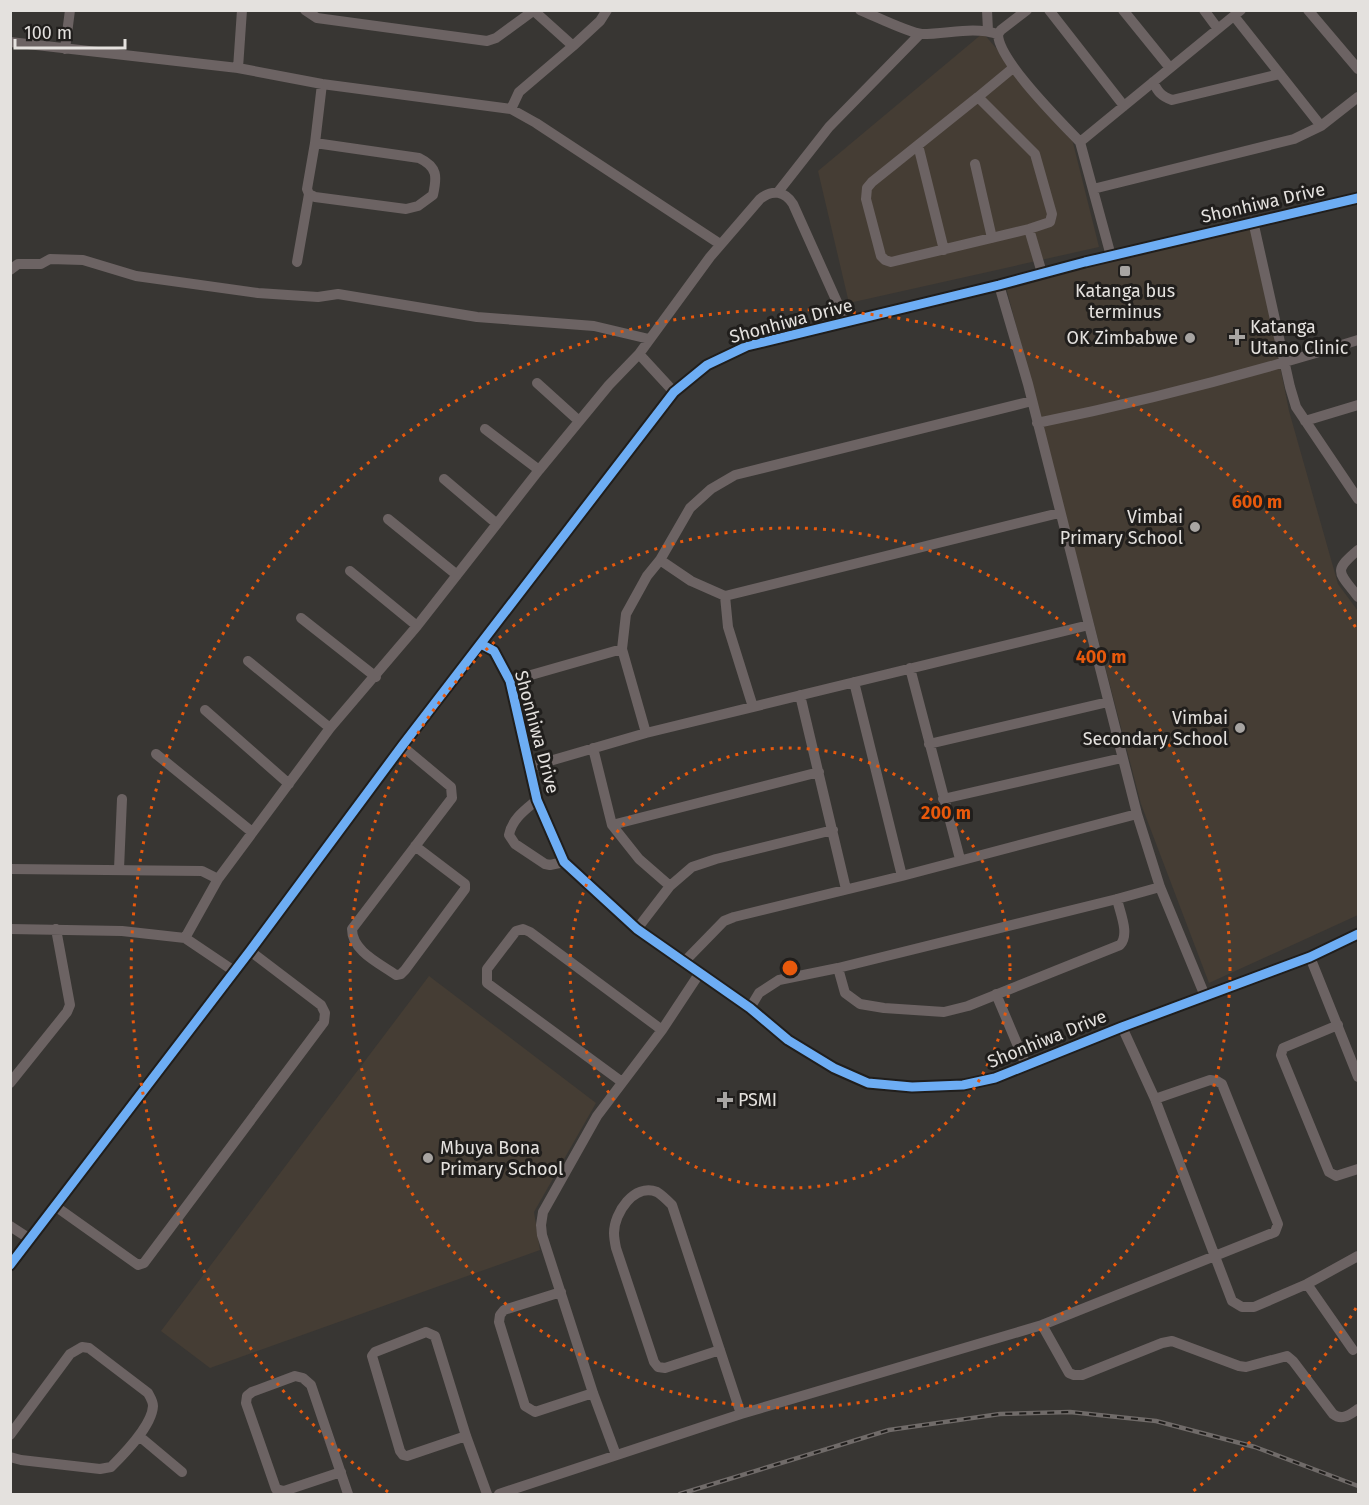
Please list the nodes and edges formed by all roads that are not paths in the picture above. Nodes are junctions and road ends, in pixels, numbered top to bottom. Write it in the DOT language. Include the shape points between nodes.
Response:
graph roads {
  1 [pos="69,10"];
  2 [pos="242,10"];
  3 [pos="305,10"];
  4 [pos="607,10"];
  5 [pos="860,10"];
  6 [pos="987,10"];
  7 [pos="1027,10"];
  8 [pos="1048,10"];
  9 [pos="1123,10"];
  10 [pos="1204,10"];
  11 [pos="1308,10"];
  12 [pos="533,11"];
  13 [pos="1238,13"];
  14 [pos="1218,28"];
  15 [pos="993,33"];
  16 [pos="920,34"];
  17 [pos="10,42"];
  18 [pos="573,46"];
  19 [pos="65,49"];
  20 [pos="238,68"];
  21 [pos="1013,68"];
  22 [pos="1170,69"];
  23 [pos="1359,69"];
  24 [pos="1280,74"];
  25 [pos="1153,82"];
  26 [pos="322,84"];
  27 [pos="978,97"];
  28 [pos="1359,97"];
  29 [pos="1124,106"];
  30 [pos="511,109"];
  31 [pos="1321,126"];
  32 [pos="1080,142"];
  33 [pos="315,143"];
  34 [pos="918,145"];
  35 [pos="975,164"];
  36 [pos="1093,189"];
  37 [pos="778,192"];
  38 [pos="309,194"];
  39 [pos="1359,198"];
  40 [pos="1253,221"];
  41 [pos="1029,229"];
  42 [pos="992,238"];
  43 [pos="720,244"];
  44 [pos="944,250"];
  45 [pos="1111,256"];
  46 [pos="297,262"];
  47 [pos="10,270"];
  48 [pos="1042,273"];
  49 [pos="999,285"];
  50 [pos="846,322"];
  51 [pos="649,339"];
  52 [pos="1359,340"];
  53 [pos="639,354"];
  54 [pos="1286,363"];
  55 [pos="537,383"];
  56 [pos="674,392"];
  57 [pos="1032,401"];
  58 [pos="1359,405"];
  59 [pos="579,421"];
  60 [pos="1305,421"];
  61 [pos="1037,423"];
  62 [pos="485,429"];
  63 [pos="539,470"];
  64 [pos="444,479"];
  65 [pos="1359,499"];
  66 [pos="1059,513"];
  67 [pos="388,519"];
  68 [pos="497,525"];
  69 [pos="1359,550"];
  70 [pos="660,560"];
  71 [pos="350,571"];
  72 [pos="457,575"];
  73 [pos="724,596"];
  74 [pos="1359,597"];
  75 [pos="301,618"];
  76 [pos="1089,625"];
  77 [pos="417,626"];
  78 [pos="481,644"];
  79 [pos="622,649"];
  80 [pos="248,661"];
  81 [pos="910,668"];
  82 [pos="376,677"];
  83 [pos="510,681"];
  84 [pos="854,682"];
  85 [pos="800,695"];
  86 [pos="1108,702"];
  87 [pos="753,707"];
  88 [pos="205,710"];
  89 [pos="330,728"];
  90 [pos="646,733"];
  91 [pos="929,744"];
  92 [pos="402,746"];
  93 [pos="593,748"];
  94 [pos="156,754"];
  95 [pos="1122,758"];
  96 [pos="529,767"];
  97 [pos="819,772"];
  98 [pos="289,784"];
  99 [pos="122,799"];
  100 [pos="943,799"];
  101 [pos="537,800"];
  102 [pos="1137,814"];
  103 [pos="612,825"];
  104 [pos="833,830"];
  105 [pos="252,832"];
  106 [pos="415,846"];
  107 [pos="960,859"];
  108 [pos="564,862"];
  109 [pos="10,869"];
  110 [pos="119,869"];
  111 [pos="902,876"];
  112 [pos="218,879"];
  113 [pos="670,886"];
  114 [pos="1160,887"];
  115 [pos="846,889"];
  116 [pos="1117,899"];
  117 [pos="10,929"];
  118 [pos="57,929"];
  119 [pos="637,929"];
  120 [pos="1359,934"];
  121 [pos="185,938"];
  122 [pos="250,951"];
  123 [pos="1310,957"];
  124 [pos="684,962"];
  125 [pos="838,968"];
  126 [pos="234,970"];
  127 [pos="699,974"];
  128 [pos="996,994"];
  129 [pos="1205,996"];
  130 [pos="750,1008"];
  131 [pos="1338,1025"];
  132 [pos="1122,1027"];
  133 [pos="662,1030"];
  134 [pos="1026,1065"];
  135 [pos="1359,1077"];
  136 [pos="622,1082"];
  137 [pos="10,1083"];
  138 [pos="1155,1099"];
  139 [pos="1359,1169"];
  140 [pos="55,1206"];
  141 [pos="10,1226"];
  142 [pos="30,1239"];
  143 [pos="1216,1256"];
  144 [pos="1357,1261"];
  145 [pos="10,1265"];
  146 [pos="1307,1284"];
  147 [pos="561,1292"];
  148 [pos="1042,1325"];
  149 [pos="720,1350"];
  150 [pos="1353,1350"];
  151 [pos="593,1393"];
  152 [pos="1359,1409"];
  153 [pos="741,1414"];
  154 [pos="10,1435"];
  155 [pos="139,1436"];
  156 [pos="466,1436"];
  157 [pos="616,1455"];
  158 [pos="10,1457"];
  159 [pos="183,1472"];
  160 [pos="341,1473"];
  161 [pos="348,1494"];
  162 [pos="487,1494"];
  163 [pos="499,1494"];
  1 -- 19 [label="street"];
  2 -- 20 [label="street"];
  3 -- 12 [label="street" via="316,18 487,41"];
  4 -- 18 [label="street"];
  5 -- 16 [label="street"];
  6 -- 15 [label="street"];
  7 -- 15 [label="street"];
  8 -- 29 [label="street"];
  9 -- 22 [label="street"];
  10 -- 14 [label="street"];
  11 -- 23 [label="street"];
  12 -- 18 [label="street"];
  13 -- 14 [label="street"];
  13 -- 24 [label="street"];
  14 -- 22 [label="street"];
  15 -- 16 [label="street" via="964,30"];
  15 -- 21 [label="street"];
  16 -- 37 [label="street" via="829,127"];
  17 -- 19 [label="street"];
  18 -- 30 [label="street" via="519,92"];
  19 -- 20 [label="street"];
  20 -- 26 [label="street"];
  21 -- 27 [label="street"];
  21 -- 32 [label="street"];
  22 -- 25 [label="street"];
  24 -- 25 [label="street" via="1172,100 1163,97"];
  24 -- 31 [label="street"];
  25 -- 29 [label="street"];
  26 -- 30 [label="street"];
  26 -- 33 [label="street"];
  27 -- 34 [label="street"];
  27 -- 41 [label="street" via="1037,159 1052,219"];
  28 -- 31 [label="street"];
  29 -- 32 [label="street"];
  30 -- 43 [label="street"];
  31 -- 36 [label="street" via="1294,139"];
  32 -- 36 [label="street"];
  33 -- 38 [label="street"];
  33 -- 38 [label="street" via="419,158 429,163 436,180 433,195 406,209"];
  34 -- 44 [label="street"];
  34 -- 44 [label="street" via="869,185 866,199 885,261"];
  35 -- 42 [label="street"];
  36 -- 45 [label="street"];
  37 -- 43 [label="street" via="760,199"];
  37 -- 50 [label="street" via="794,204"];
  38 -- 46 [label="street"];
  39 -- 40 [label="street, Shonhiwa Drive"];
  40 -- 45 [label="street, Shonhiwa Drive"];
  40 -- 54 [label="street"];
  41 -- 42 [label="street"];
  41 -- 48 [label="street"];
  42 -- 44 [label="street"];
  43 -- 51 [label="street"];
  45 -- 48 [label="street, Shonhiwa Drive"];
  47 -- 51 [label="street" via="18,264 41,264 50,259 82,260 136,276 247,292 318,297 338,294 477,317 594,326"];
  48 -- 49 [label="street, Shonhiwa Drive"];
  49 -- 50 [label="street, Shonhiwa Drive"];
  49 -- 57 [label="street"];
  50 -- 56 [label="street, Shonhiwa Drive" via="747,346 707,365"];
  51 -- 53 [label="street"];
  52 -- 54 [label="street"];
  53 -- 56 [label="street"];
  53 -- 59 [label="street"];
  54 -- 60 [label="street" via="1296,406"];
  54 -- 61 [label="street"];
  55 -- 59 [label="street"];
  56 -- 78 [label="street, Shonhiwa Drive"];
  57 -- 61 [label="street"];
  57 -- 70 [label="street" via="735,475 690,508"];
  58 -- 60 [label="street"];
  59 -- 63 [label="street"];
  60 -- 65 [label="street"];
  61 -- 66 [label="street"];
  62 -- 63 [label="street"];
  63 -- 68 [label="street"];
  64 -- 68 [label="street"];
  66 -- 73 [label="street"];
  66 -- 76 [label="street"];
  67 -- 72 [label="street"];
  68 -- 72 [label="street"];
  69 -- 74 [label="street" via="1340,568"];
  70 -- 73 [label="street" via="691,581"];
  70 -- 79 [label="street" via="626,614"];
  71 -- 77 [label="street"];
  72 -- 77 [label="street"];
  73 -- 87 [label="street" via="728,627"];
  75 -- 82 [label="street"];
  76 -- 81 [label="street"];
  76 -- 86 [label="street"];
  77 -- 82 [label="street"];
  78 -- 83 [label="street, Shonhiwa Drive" via="494,651"];
  78 -- 92 [label="street"];
  79 -- 83 [label="street"];
  79 -- 90 [label="street"];
  80 -- 89 [label="street"];
  81 -- 84 [label="street"];
  81 -- 91 [label="street"];
  82 -- 89 [label="street"];
  83 -- 96 [label="street, Shonhiwa Drive"];
  84 -- 85 [label="street"];
  84 -- 111 [label="street"];
  85 -- 87 [label="street"];
  85 -- 97 [label="street"];
  86 -- 91 [label="street"];
  86 -- 95 [label="street"];
  87 -- 90 [label="street"];
  88 -- 98 [label="street"];
  89 -- 98 [label="street"];
  90 -- 93 [label="street"];
  91 -- 100 [label="street"];
  92 -- 106 [label="street" via="453,791 452,798"];
  92 -- 122 [label="street"];
  93 -- 96 [label="street"];
  93 -- 103 [label="street"];
  94 -- 105 [label="street"];
  95 -- 100 [label="street"];
  95 -- 102 [label="street"];
  96 -- 101 [label="street, Shonhiwa Drive"];
  97 -- 103 [label="street"];
  97 -- 104 [label="street"];
  98 -- 105 [label="street"];
  99 -- 110 [label="street"];
  100 -- 107 [label="street"];
  101 -- 108 [label="street, Shonhiwa Drive"];
  101 -- 108 [label="street" via="519,815 509,835 515,844 545,864"];
  102 -- 107 [label="street"];
  102 -- 114 [label="street"];
  103 -- 113 [label="street" via="625,845"];
  104 -- 113 [label="street" via="692,867"];
  104 -- 115 [label="street"];
  105 -- 112 [label="street"];
  106 -- 106 [label="street" via="352,929 356,946 396,975 405,970 465,889 465,884"];
  107 -- 111 [label="street"];
  108 -- 119 [label="street, Shonhiwa Drive"];
  109 -- 110 [label="street"];
  110 -- 112 [label="street" via="202,871"];
  111 -- 115 [label="street"];
  112 -- 121 [label="street"];
  113 -- 119 [label="street"];
  114 -- 116 [label="street"];
  114 -- 129 [label="street"];
  115 -- 124 [label="street" via="724,921"];
  116 -- 125 [label="street"];
  116 -- 128 [label="street" via="1125,934 1120,945"];
  117 -- 118 [label="street"];
  118 -- 121 [label="street"];
  118 -- 137 [label="street" via="70,1005"];
  119 -- 124 [label="street, Shonhiwa Drive"];
  120 -- 123 [label="street, Shonhiwa Drive"];
  121 -- 126 [label="street"];
  122 -- 126 [label="street"];
  122 -- 140 [label="street" via="321,1005 324,1022 144,1263 138,1265"];
  123 -- 129 [label="street, Shonhiwa Drive"];
  123 -- 131 [label="street"];
  124 -- 127 [label="street, Shonhiwa Drive"];
  125 -- 128 [label="street" via="845,993 869,1006 944,1012"];
  125 -- 130 [label="street" via="779,980 759,993"];
  126 -- 140 [label="street"];
  127 -- 130 [label="street, Shonhiwa Drive"];
  127 -- 133 [label="street"];
  128 -- 134 [label="street"];
  129 -- 132 [label="street, Shonhiwa Drive"];
  130 -- 134 [label="street, Shonhiwa Drive" via="788,1040 868,1083 912,1087 963,1085 995,1078"];
  131 -- 135 [label="street"];
  131 -- 139 [label="street" via="1282,1048 1281,1055 1329,1172 1336,1176"];
  132 -- 134 [label="street, Shonhiwa Drive"];
  132 -- 138 [label="street"];
  133 -- 136 [label="street"];
  133 -- 136 [label="street" via="530,932 516,931 510,938 487,969 487,983"];
  136 -- 147 [label="street" via="597,1116 543,1212 542,1235"];
  138 -- 143 [label="street"];
  138 -- 143 [label="street" via="1210,1080 1222,1084 1278,1224 1275,1232"];
  140 -- 142 [label="street"];
  141 -- 142 [label="street"];
  142 -- 145 [label="street"];
  143 -- 146 [label="street" via="1232,1301 1242,1307 1254,1307"];
  143 -- 148 [label="street"];
  144 -- 146 [label="street"];
  146 -- 150 [label="street"];
  147 -- 151 [label="street"];
  147 -- 151 [label="street" via="504,1310 500,1315 525,1406 535,1412"];
  148 -- 152 [label="street" via="1069,1373 1074,1375 1172,1341 1246,1367 1287,1356 1337,1417 1346,1417"];
  148 -- 153 [label="street"];
  149 -- 149 [label="street" via="672,1205 658,1192 638,1191 620,1213 614,1233 654,1362 665,1368"];
  149 -- 153 [label="street"];
  151 -- 157 [label="street"];
  153 -- 157 [label="street"];
  154 -- 155 [label="street" via="70,1354 82,1347 89,1348 152,1399 151,1414"];
  155 -- 158 [label="street" via="111,1467 100,1469"];
  155 -- 159 [label="street"];
  156 -- 156 [label="street" via="435,1336 426,1332 375,1352 373,1361 403,1455"];
  156 -- 162 [label="street"];
  157 -- 163 [label="street"];
  160 -- 160 [label="street" via="311,1384 295,1376 247,1396 276,1489 284,1491"];
  160 -- 161 [label="street"];
}
